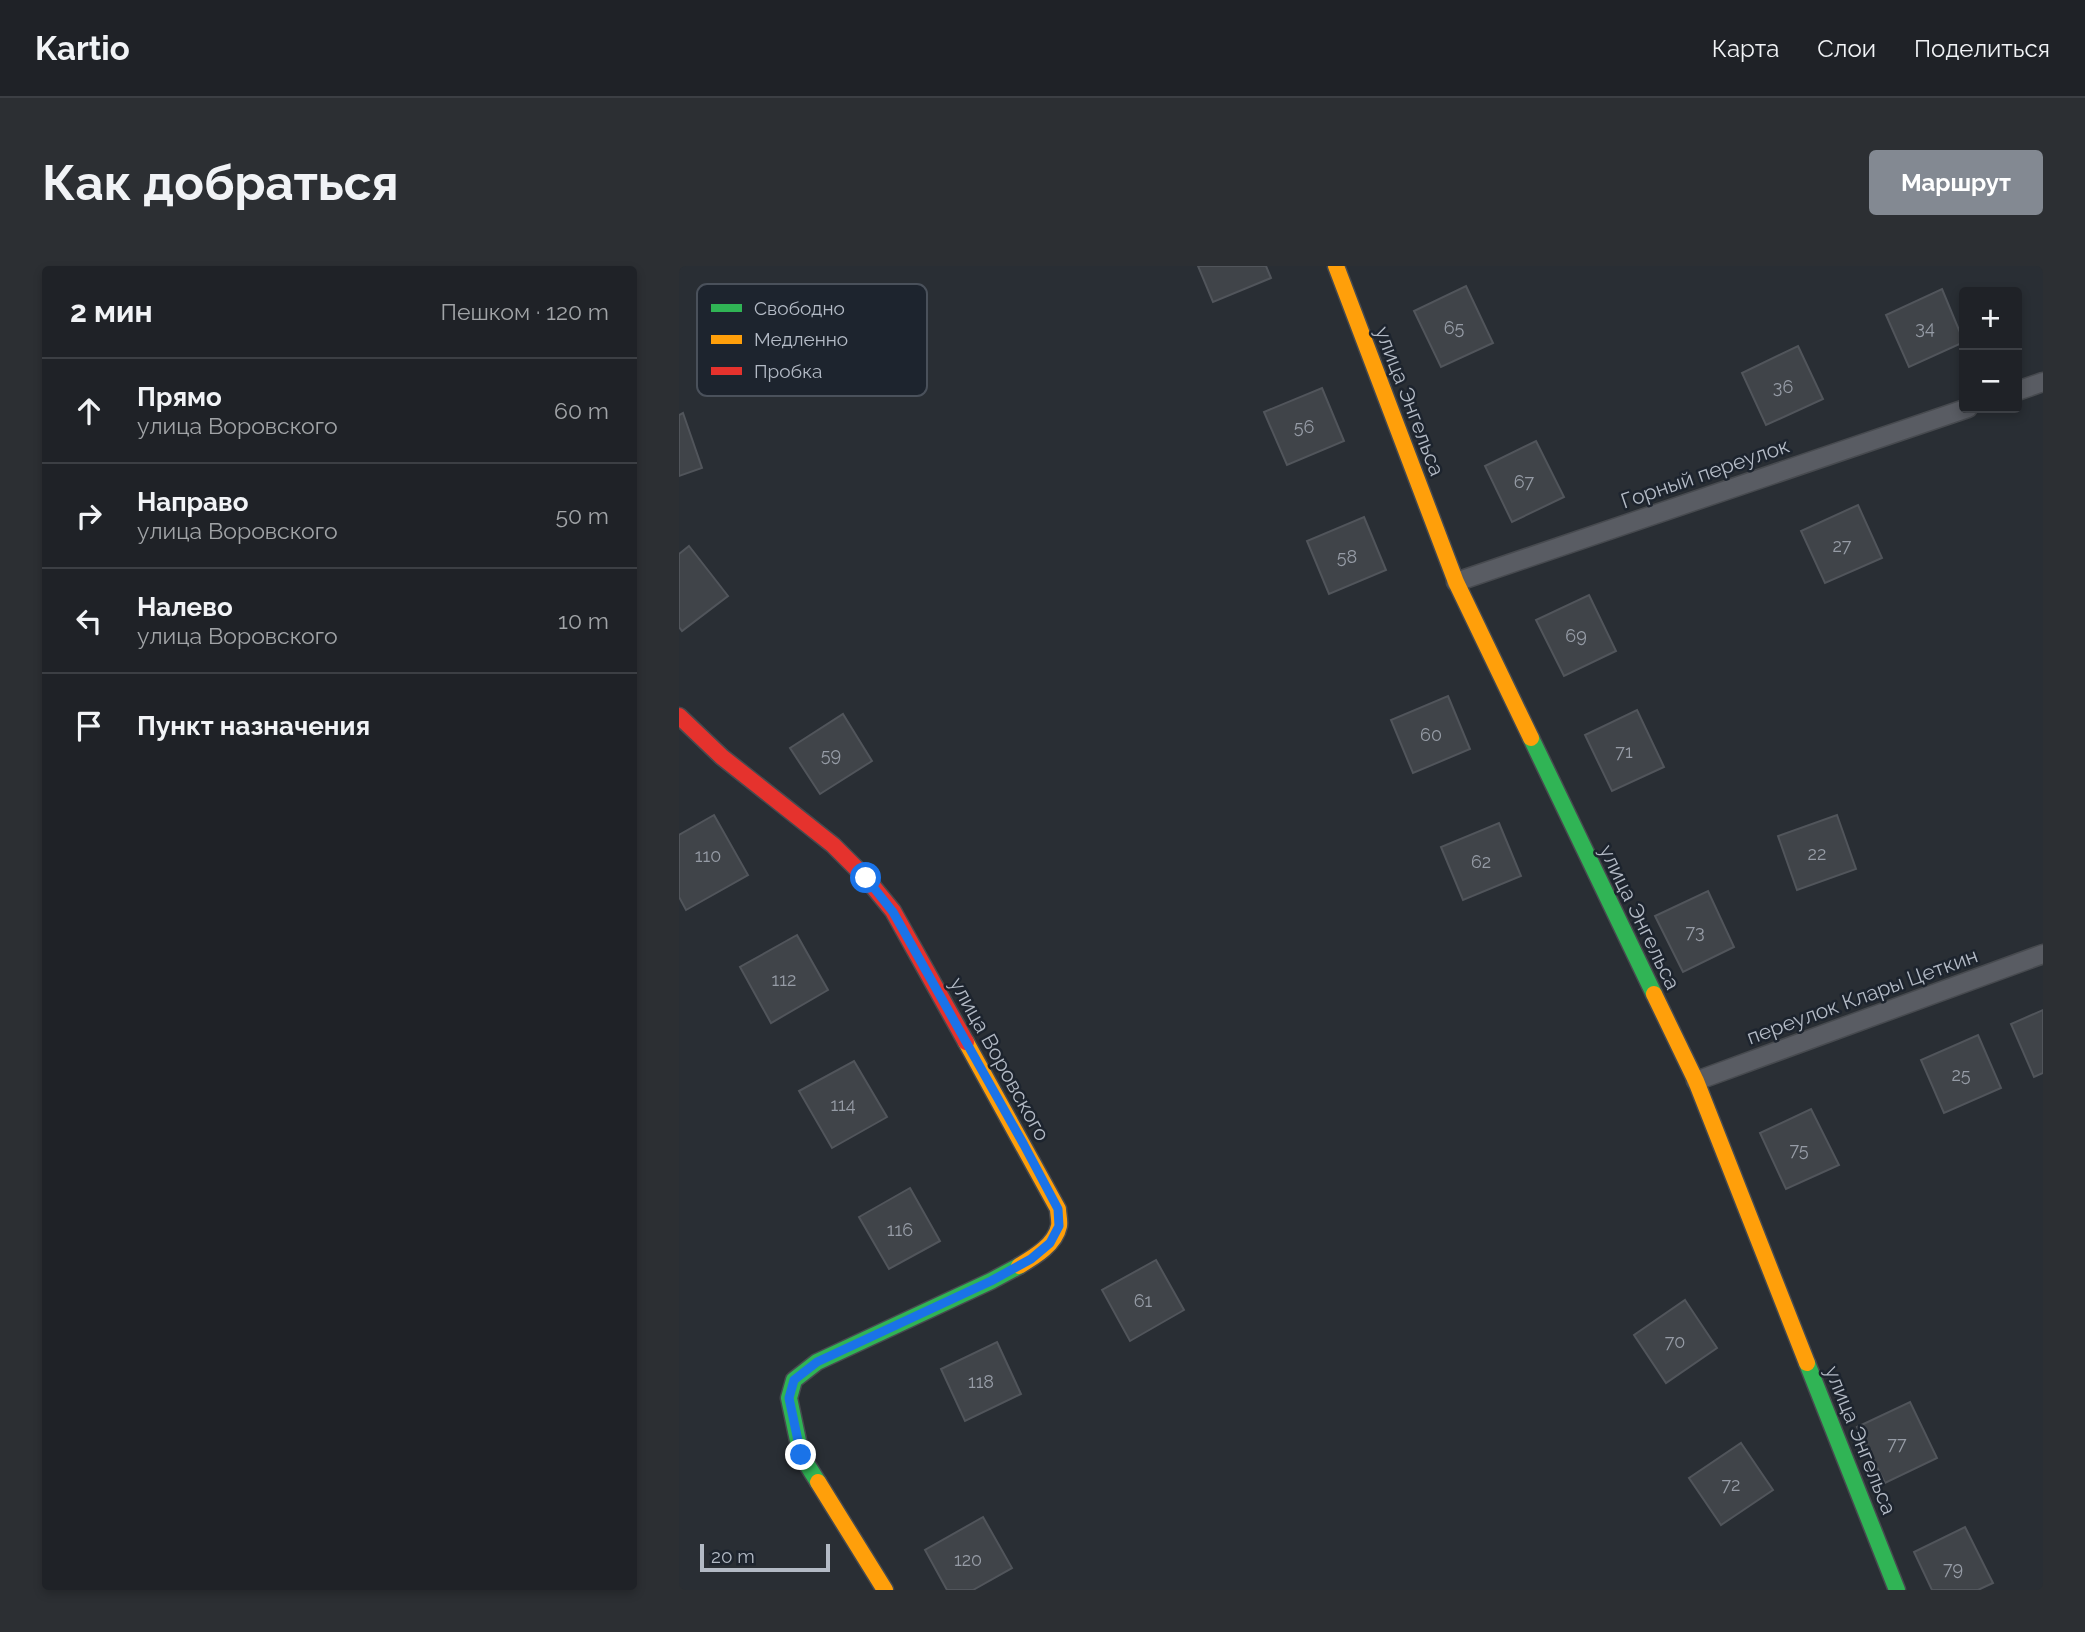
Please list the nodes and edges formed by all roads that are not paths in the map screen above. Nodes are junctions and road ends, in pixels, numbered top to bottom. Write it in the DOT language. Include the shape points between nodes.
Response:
graph roads {
  1 [pos="1336,266"];
  2 [pos="2043,382"];
  3 [pos="2022,389"];
  4 [pos="1959,411"];
  5 [pos="1456,582"];
  6 [pos="679,716"];
  7 [pos="2043,954"];
  8 [pos="1696,1081"];
  9 [pos="885,1590"];
  10 [pos="1897,1590"];
  1 -- 5 [label="street, улица Энгельса"];
  2 -- 3 [label="lane"];
  4 -- 5 [label="lane, Горный переулок"];
  5 -- 8 [label="street, улица Энгельса"];
  6 -- 9 [label="street, улица Воровского" via="722,757 833,845 893,912 1058,1209 1059,1226 1050,1243 1031,1259 817,1362 794,1380 789,1398 801,1455"];
  7 -- 8 [label="lane, переулок Клары Цеткин"];
  8 -- 10 [label="street, улица Энгельса"];
}
